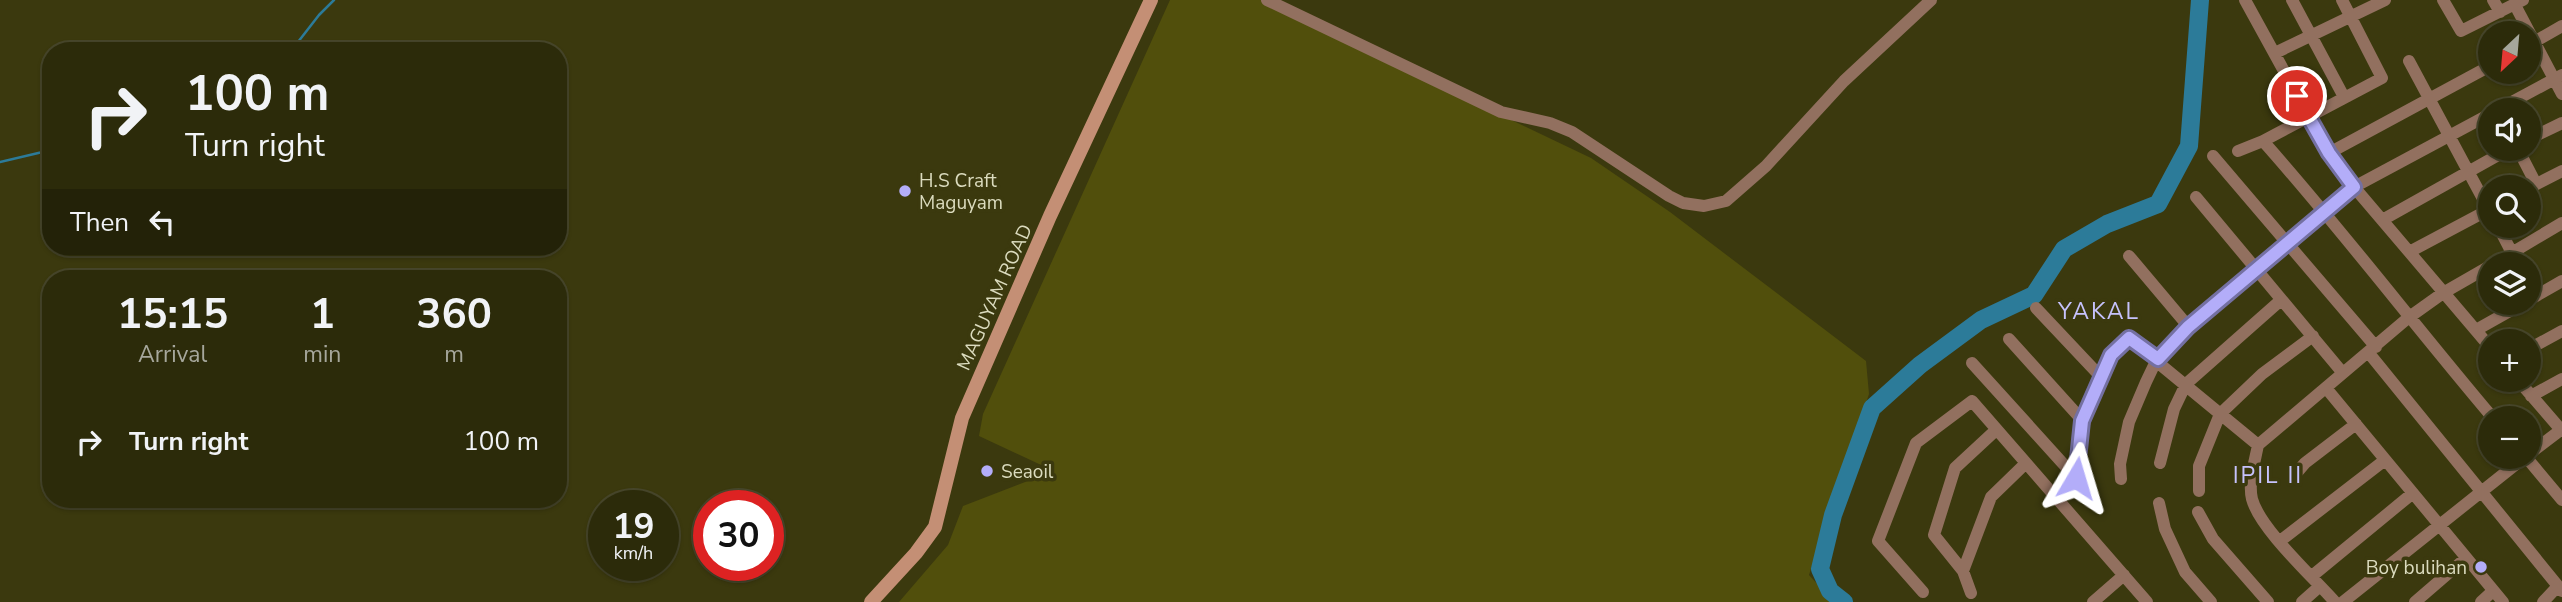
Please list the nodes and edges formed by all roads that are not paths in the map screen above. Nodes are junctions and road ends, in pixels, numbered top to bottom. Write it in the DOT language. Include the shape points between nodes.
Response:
graph roads {
  1 [pos="1151,0"];
  2 [pos="1267,0"];
  3 [pos="1931,0"];
  4 [pos="2245,0"];
  5 [pos="2292,0"];
  6 [pos="2342,0"];
  7 [pos="2385,0"];
  8 [pos="2443,0"];
  9 [pos="2493,0"];
  10 [pos="2519,2"];
  11 [pos="2500,12"];
  12 [pos="2352,16"];
  13 [pos="2525,21"];
  14 [pos="2562,26"];
  15 [pos="2311,35"];
  16 [pos="2541,38"];
  17 [pos="2274,53"];
  18 [pos="2541,55"];
  19 [pos="2409,61"];
  20 [pos="2478,73"];
  21 [pos="2558,77"];
  22 [pos="2562,94"];
  23 [pos="2344,97"];
  24 [pos="2519,98"];
  25 [pos="2430,100"];
  26 [pos="2308,117"];
  27 [pos="2478,120"];
  28 [pos="2562,123"];
  29 [pos="2541,133"];
  30 [pos="2449,136"];
  31 [pos="2263,141"];
  32 [pos="2238,151"];
  33 [pos="2329,153"];
  34 [pos="2213,156"];
  35 [pos="2488,161"];
  36 [pos="2562,171"];
  37 [pos="2468,173"];
  38 [pos="2541,182"];
  39 [pos="2354,187"];
  40 [pos="2478,190"];
  41 [pos="2196,197"];
  42 [pos="2326,211"];
  43 [pos="2478,216"];
  44 [pos="2384,219"];
  45 [pos="2562,223"];
  46 [pos="2288,242"];
  47 [pos="2411,251"];
  48 [pos="2514,252"];
  49 [pos="2129,256"];
  50 [pos="2255,268"];
  51 [pos="2478,273"];
  52 [pos="2562,281"];
  53 [pos="2442,293"];
  54 [pos="2541,293"];
  55 [pos="2281,300"];
  56 [pos="2036,308"];
  57 [pos="2503,315"];
  58 [pos="2408,318"];
  59 [pos="2188,327"];
  60 [pos="2476,330"];
  61 [pos="2562,331"];
  62 [pos="2478,332"];
  63 [pos="2313,336"];
  64 [pos="2009,339"];
  65 [pos="2541,342"];
  66 [pos="2372,349"];
  67 [pos="2158,359"];
  68 [pos="1972,363"];
  69 [pos="2342,372"];
  70 [pos="2101,377"];
  71 [pos="2562,379"];
  72 [pos="2186,384"];
  73 [pos="2326,388"];
  74 [pos="2528,392"];
  75 [pos="2531,396"];
  76 [pos="2483,406"];
  77 [pos="2220,414"];
  78 [pos="2082,421"];
  79 [pos="2356,424"];
  80 [pos="1996,430"];
  81 [pos="2562,430"];
  82 [pos="2258,444"];
  83 [pos="2541,446"];
  84 [pos="2385,460"];
  85 [pos="2160,463"];
  86 [pos="2025,464"];
  87 [pos="2510,469"];
  88 [pos="2537,469"];
  89 [pos="2293,477"];
  90 [pos="2121,479"];
  91 [pos="2199,491"];
  92 [pos="2482,491"];
  93 [pos="2413,493"];
  94 [pos="2562,500"];
  95 [pos="2159,503"];
  96 [pos="2198,512"];
  97 [pos="2440,527"];
  98 [pos="2280,541"];
  99 [pos="2466,558"];
  100 [pos="1963,571"];
  101 [pos="2124,575"];
  102 [pos="2316,581"];
  103 [pos="2560,589"];
  104 [pos="1923,592"];
  105 [pos="2493,592"];
  106 [pos="1971,593"];
  107 [pos="871,602"];
  108 [pos="2093,602"];
  109 [pos="2147,602"];
  110 [pos="2211,602"];
  111 [pos="2267,602"];
  112 [pos="2302,602"];
  113 [pos="2335,602"];
  114 [pos="2343,602"];
  115 [pos="2415,602"];
  116 [pos="2481,602"];
  117 [pos="2503,602"];
  118 [pos="2543,602"];
  1 -- 107 [label="main road, MAGUYAM ROAD" via="962,418 935,527"];
  2 -- 3 [label="street" via="1501,112 1572,132 1670,196 1704,206 1726,201 1766,166 1844,81"];
  4 -- 17 [label="street"];
  5 -- 15 [label="street"];
  6 -- 12 [label="street"];
  7 -- 12 [label="street"];
  8 -- 11 [label="street" via="2461,31"];
  9 -- 11 [label="street"];
  10 -- 11 [label="street"];
  10 -- 13 [label="street"];
  12 -- 15 [label="street"];
  12 -- 23 [label="street" via="2382,78"];
  14 -- 16 [label="street"];
  15 -- 17 [label="street"];
  15 -- 23 [label="street"];
  17 -- 26 [label="street"];
  18 -- 21 [label="street"];
  19 -- 25 [label="street"];
  20 -- 25 [label="street"];
  21 -- 22 [label="street"];
  21 -- 24 [label="street"];
  23 -- 26 [label="street"];
  25 -- 30 [label="street"];
  25 -- 33 [label="street"];
  26 -- 31 [label="street"];
  26 -- 33 [label="street"];
  27 -- 30 [label="street"];
  28 -- 29 [label="street"];
  30 -- 37 [label="street"];
  30 -- 39 [label="street"];
  31 -- 32 [label="street"];
  31 -- 42 [label="street"];
  33 -- 39 [label="street"];
  34 -- 46 [label="street"];
  35 -- 37 [label="street"];
  36 -- 38 [label="street"];
  37 -- 40 [label="street"];
  37 -- 44 [label="street"];
  39 -- 42 [label="street"];
  39 -- 44 [label="street"];
  41 -- 50 [label="street"];
  42 -- 46 [label="street"];
  42 -- 58 [label="street"];
  43 -- 47 [label="street"];
  44 -- 47 [label="street"];
  45 -- 48 [label="street"];
  46 -- 50 [label="street"];
  46 -- 66 [label="street"];
  47 -- 53 [label="street"];
  49 -- 59 [label="street"];
  50 -- 55 [label="street"];
  50 -- 59 [label="street"];
  51 -- 53 [label="street"];
  52 -- 54 [label="street"];
  53 -- 58 [label="street"];
  53 -- 60 [label="street"];
  55 -- 63 [label="street"];
  55 -- 72 [label="street"];
  56 -- 70 [label="street"];
  57 -- 60 [label="street"];
  58 -- 66 [label="street"];
  58 -- 76 [label="street"];
  59 -- 67 [label="street"];
  60 -- 62 [label="street"];
  61 -- 65 [label="street"];
  63 -- 69 [label="street"];
  63 -- 77 [label="street" via="2262,374"];
  64 -- 78 [label="street"];
  66 -- 69 [label="street"];
  66 -- 92 [label="street"];
  67 -- 70 [label="street" via="2129,338 2111,355"];
  67 -- 72 [label="street"];
  67 -- 90 [label="street" via="2129,422"];
  68 -- 78 [label="street" via="2076,478"];
  69 -- 73 [label="street"];
  70 -- 78 [label="street"];
  71 -- 75 [label="street"];
  72 -- 77 [label="street"];
  72 -- 85 [label="street" via="2174,409"];
  73 -- 79 [label="street"];
  73 -- 82 [label="street"];
  74 -- 75 [label="street"];
  75 -- 81 [label="street"];
  77 -- 82 [label="street"];
  77 -- 91 [label="street" via="2199,466"];
  79 -- 84 [label="street"];
  79 -- 89 [label="street"];
  80 -- 86 [label="street"];
  80 -- 100 [label="street" via="1955,468 1934,535"];
  80 -- 104 [label="street" via="1972,401 1916,443 1878,541"];
  81 -- 83 [label="street"];
  82 -- 98 [label="street" via="2252,498"];
  84 -- 93 [label="street"];
  84 -- 98 [label="street"];
  86 -- 100 [label="street" via="1991,497"];
  86 -- 101 [label="street"];
  87 -- 92 [label="street"];
  88 -- 94 [label="street"];
  92 -- 97 [label="street"];
  92 -- 103 [label="street"];
  93 -- 97 [label="street"];
  93 -- 102 [label="street"];
  95 -- 110 [label="street" via="2165,529 2185,572"];
  96 -- 111 [label="street" via="2213,539"];
  97 -- 99 [label="street"];
  97 -- 114 [label="street"];
  98 -- 102 [label="street"];
  99 -- 105 [label="street"];
  99 -- 115 [label="street"];
  100 -- 106 [label="street"];
  101 -- 108 [label="street"];
  101 -- 109 [label="street"];
  102 -- 112 [label="street"];
  102 -- 113 [label="street"];
  103 -- 118 [label="street"];
  105 -- 116 [label="street"];
  105 -- 117 [label="street"];
}
